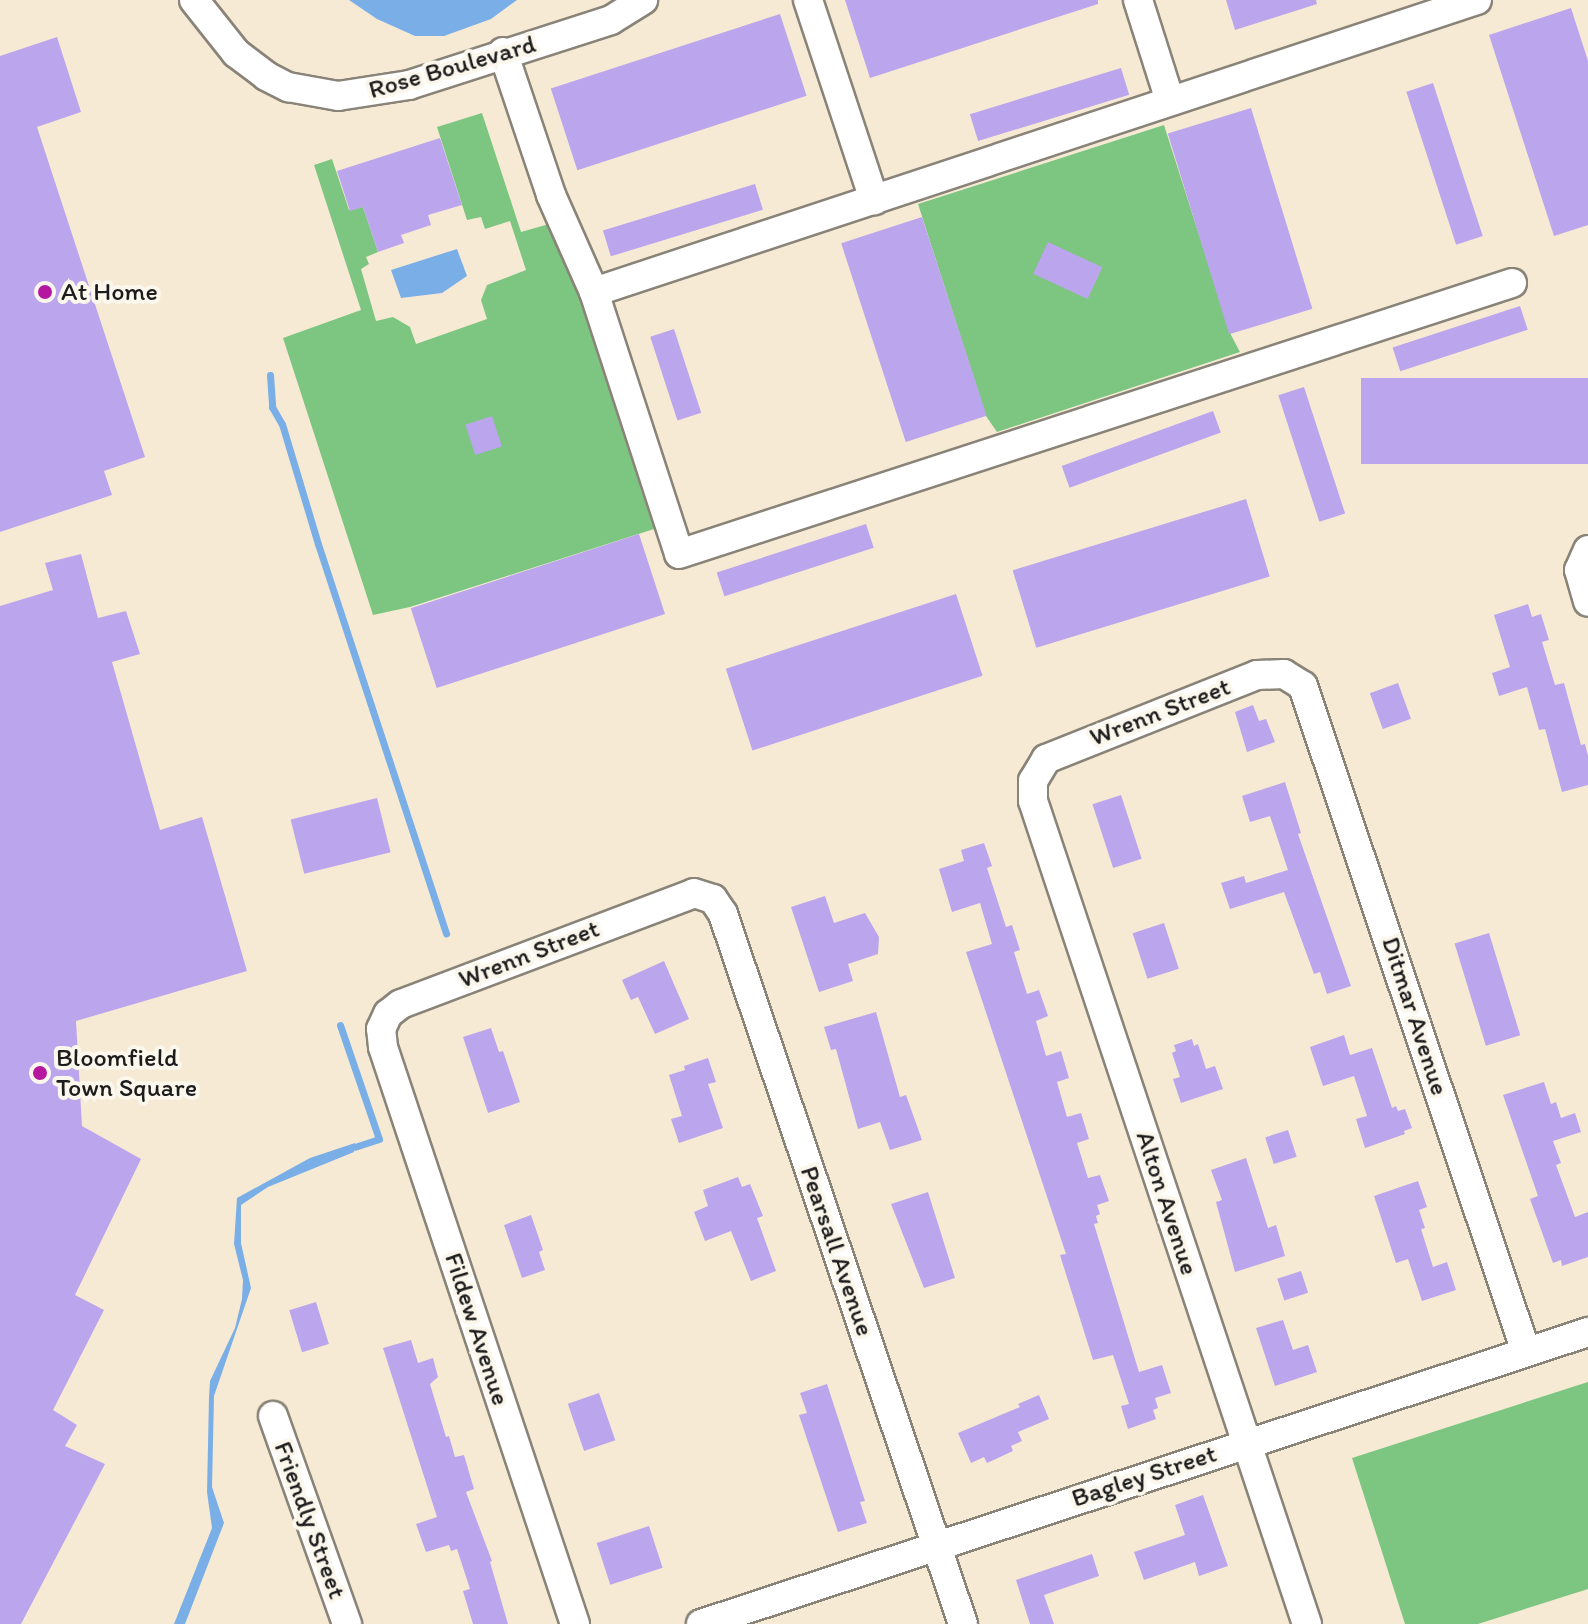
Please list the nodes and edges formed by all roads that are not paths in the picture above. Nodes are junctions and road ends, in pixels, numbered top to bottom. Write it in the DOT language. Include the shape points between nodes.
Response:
graph roads {
  1 [pos="194,0"];
  2 [pos="643,0"];
  3 [pos="808,0"];
  4 [pos="1138,0"];
  5 [pos="1477,0"];
  6 [pos="503,52"];
  7 [pos="1170,101"];
  8 [pos="874,200"];
  9 [pos="1512,283"];
  10 [pos="594,292"];
  11 [pos="1588,550"];
  12 [pos="1585,592"];
  13 [pos="1299,682"];
  14 [pos="1033,781"];
  15 [pos="694,893"];
  16 [pos="380,1034"];
  17 [pos="1588,1332"];
  18 [pos="1526,1352"];
  19 [pos="273,1416"];
  20 [pos="1247,1443"];
  21 [pos="936,1545"];
  22 [pos="347,1624"];
  23 [pos="575,1624"];
  24 [pos="701,1624"];
  25 [pos="963,1624"];
  26 [pos="1307,1624"];
  1 -- 6 [label="street, Rose Boulevard" via="236,53 266,76 314,94 369,94"];
  2 -- 6 [label="street, Rose Boulevard" via="611,20"];
  3 -- 8 [label="street"];
  4 -- 7 [label="street"];
  5 -- 7 [label="street"];
  6 -- 10 [label="street" via="551,195"];
  7 -- 8 [label="street"];
  8 -- 10 [label="street"];
  9 -- 10 [label="street" via="679,554"];
  11 -- 12 [label="street" via="1580,564"];
  13 -- 14 [label="street, Wrenn Street" via="1275,672 1257,675 1053,754"];
  13 -- 18 [label="street, Ditmar Avenue" via="1310,698"];
  14 -- 20 [label="street, Alton Avenue" via="1033,801"];
  15 -- 16 [label="street, Wrenn Street" via="401,1004 388,1014"];
  15 -- 21 [label="street, Pearsall Avenue" via="713,899 723,914"];
  16 -- 23 [label="street, Fildew Avenue"];
  17 -- 18 [label="street, Bagley Street"];
  18 -- 20 [label="street, Bagley Street"];
  19 -- 22 [label="street, Friendly Street"];
  20 -- 21 [label="street, Bagley Street"];
  20 -- 26 [label="street, Alton Avenue"];
  21 -- 24 [label="street, Bagley Street"];
  21 -- 25 [label="street, Pearsall Avenue"];
}
